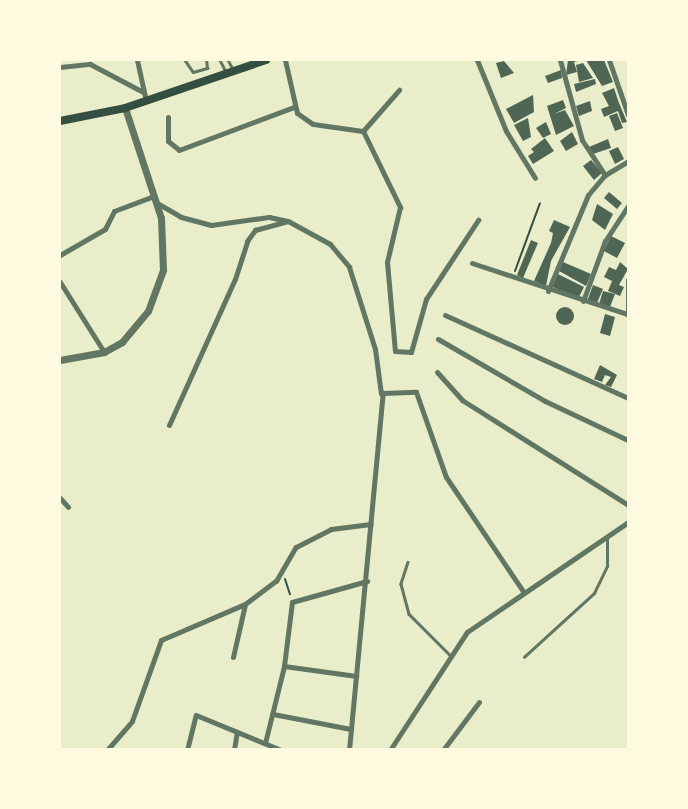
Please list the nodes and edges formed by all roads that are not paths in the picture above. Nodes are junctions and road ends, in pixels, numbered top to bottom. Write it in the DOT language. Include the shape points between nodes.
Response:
graph roads {
  1 [pos="137,60"];
  2 [pos="185,60"];
  3 [pos="206,60"];
  4 [pos="220,60"];
  5 [pos="228,60"];
  6 [pos="266,60"];
  7 [pos="285,60"];
  8 [pos="477,60"];
  9 [pos="560,60"];
  10 [pos="608,60"];
  11 [pos="60,66"];
  12 [pos="231,73"];
  13 [pos="399,90"];
  14 [pos="143,92"];
  15 [pos="146,101"];
  16 [pos="294,107"];
  17 [pos="125,108"];
  18 [pos="628,115"];
  19 [pos="168,117"];
  20 [pos="60,121"];
  21 [pos="363,131"];
  22 [pos="628,161"];
  23 [pos="605,175"];
  24 [pos="535,178"];
  25 [pos="156,199"];
  26 [pos="628,206"];
  27 [pos="478,220"];
  28 [pos="288,221"];
  29 [pos="60,255"];
  30 [pos="472,263"];
  31 [pos="628,280"];
  32 [pos="60,282"];
  33 [pos="548,291"];
  34 [pos="583,301"];
  35 [pos="445,315"];
  36 [pos="628,315"];
  37 [pos="438,338"];
  38 [pos="104,352"];
  39 [pos="60,360"];
  40 [pos="437,372"];
  41 [pos="381,394"];
  42 [pos="628,398"];
  43 [pos="169,425"];
  44 [pos="628,440"];
  45 [pos="60,498"];
  46 [pos="628,505"];
  47 [pos="68,507"];
  48 [pos="628,522"];
  49 [pos="371,524"];
  50 [pos="607,537"];
  51 [pos="408,562"];
  52 [pos="367,582"];
  53 [pos="523,591"];
  54 [pos="245,604"];
  55 [pos="450,655"];
  56 [pos="233,657"];
  57 [pos="524,657"];
  58 [pos="284,666"];
  59 [pos="356,676"];
  60 [pos="479,702"];
  61 [pos="273,714"];
  62 [pos="351,729"];
  63 [pos="237,732"];
  64 [pos="265,743"];
  65 [pos="107,750"];
  66 [pos="187,750"];
  67 [pos="234,750"];
  68 [pos="281,750"];
  69 [pos="349,750"];
  70 [pos="390,750"];
  71 [pos="443,750"];
  1 -- 14 [label="street"];
  2 -- 3 [label="lane" via="193,72 207,68"];
  4 -- 12 [label="lane"];
  5 -- 12 [label="lane"];
  6 -- 12 [label="main road"];
  7 -- 16 [label="street"];
  8 -- 24 [label="street" via="506,131"];
  9 -- 23 [label="street" via="582,140"];
  10 -- 18 [label="street"];
  11 -- 14 [label="street" via="90,64"];
  12 -- 15 [label="main road"];
  13 -- 21 [label="street"];
  14 -- 15 [label="street"];
  15 -- 17 [label="main road"];
  16 -- 19 [label="street" via="179,150 168,141"];
  16 -- 21 [label="street" via="307,122"];
  17 -- 20 [label="main road"];
  17 -- 25 [label="street"];
  21 -- 27 [label="street" via="401,212 387,262 395,351 411,352 426,299"];
  22 -- 23 [label="street"];
  23 -- 33 [label="street" via="579,212"];
  25 -- 28 [label="street" via="181,217 211,225 269,217"];
  25 -- 29 [label="street" via="114,211 105,229"];
  25 -- 38 [label="street" via="164,251 156,291 139,324"];
  26 -- 34 [label="street" via="605,241"];
  28 -- 41 [label="street" via="330,244 349,267 374,349"];
  28 -- 43 [label="street" via="255,230 247,241 235,279"];
  30 -- 33 [label="street"];
  31 -- 36 [label="street"];
  32 -- 38 [label="street"];
  33 -- 34 [label="street"];
  34 -- 36 [label="street"];
  35 -- 42 [label="street"];
  37 -- 44 [label="street" via="545,401"];
  38 -- 39 [label="street"];
  40 -- 46 [label="street" via="462,400"];
  41 -- 49 [label="street"];
  41 -- 53 [label="street" via="416,392 446,477"];
  45 -- 47 [label="street"];
  48 -- 50 [label="street"];
  49 -- 52 [label="street"];
  49 -- 54 [label="street" via="316,534 296,547 268,589"];
  50 -- 53 [label="street"];
  50 -- 57 [label="lane" via="607,566 594,593"];
  51 -- 55 [label="lane" via="401,584 409,614"];
  52 -- 58 [label="street" via="292,602"];
  52 -- 59 [label="street"];
  53 -- 55 [label="street" via="467,632"];
  54 -- 56 [label="street"];
  54 -- 65 [label="street" via="161,640 132,721"];
  55 -- 70 [label="street"];
  58 -- 59 [label="street"];
  58 -- 61 [label="street"];
  59 -- 62 [label="street"];
  60 -- 71 [label="street"];
  61 -- 62 [label="street"];
  61 -- 64 [label="street"];
  62 -- 69 [label="street"];
  63 -- 64 [label="street"];
  63 -- 66 [label="street" via="200,715 193,718"];
  63 -- 67 [label="street"];
  64 -- 68 [label="street"];
}
